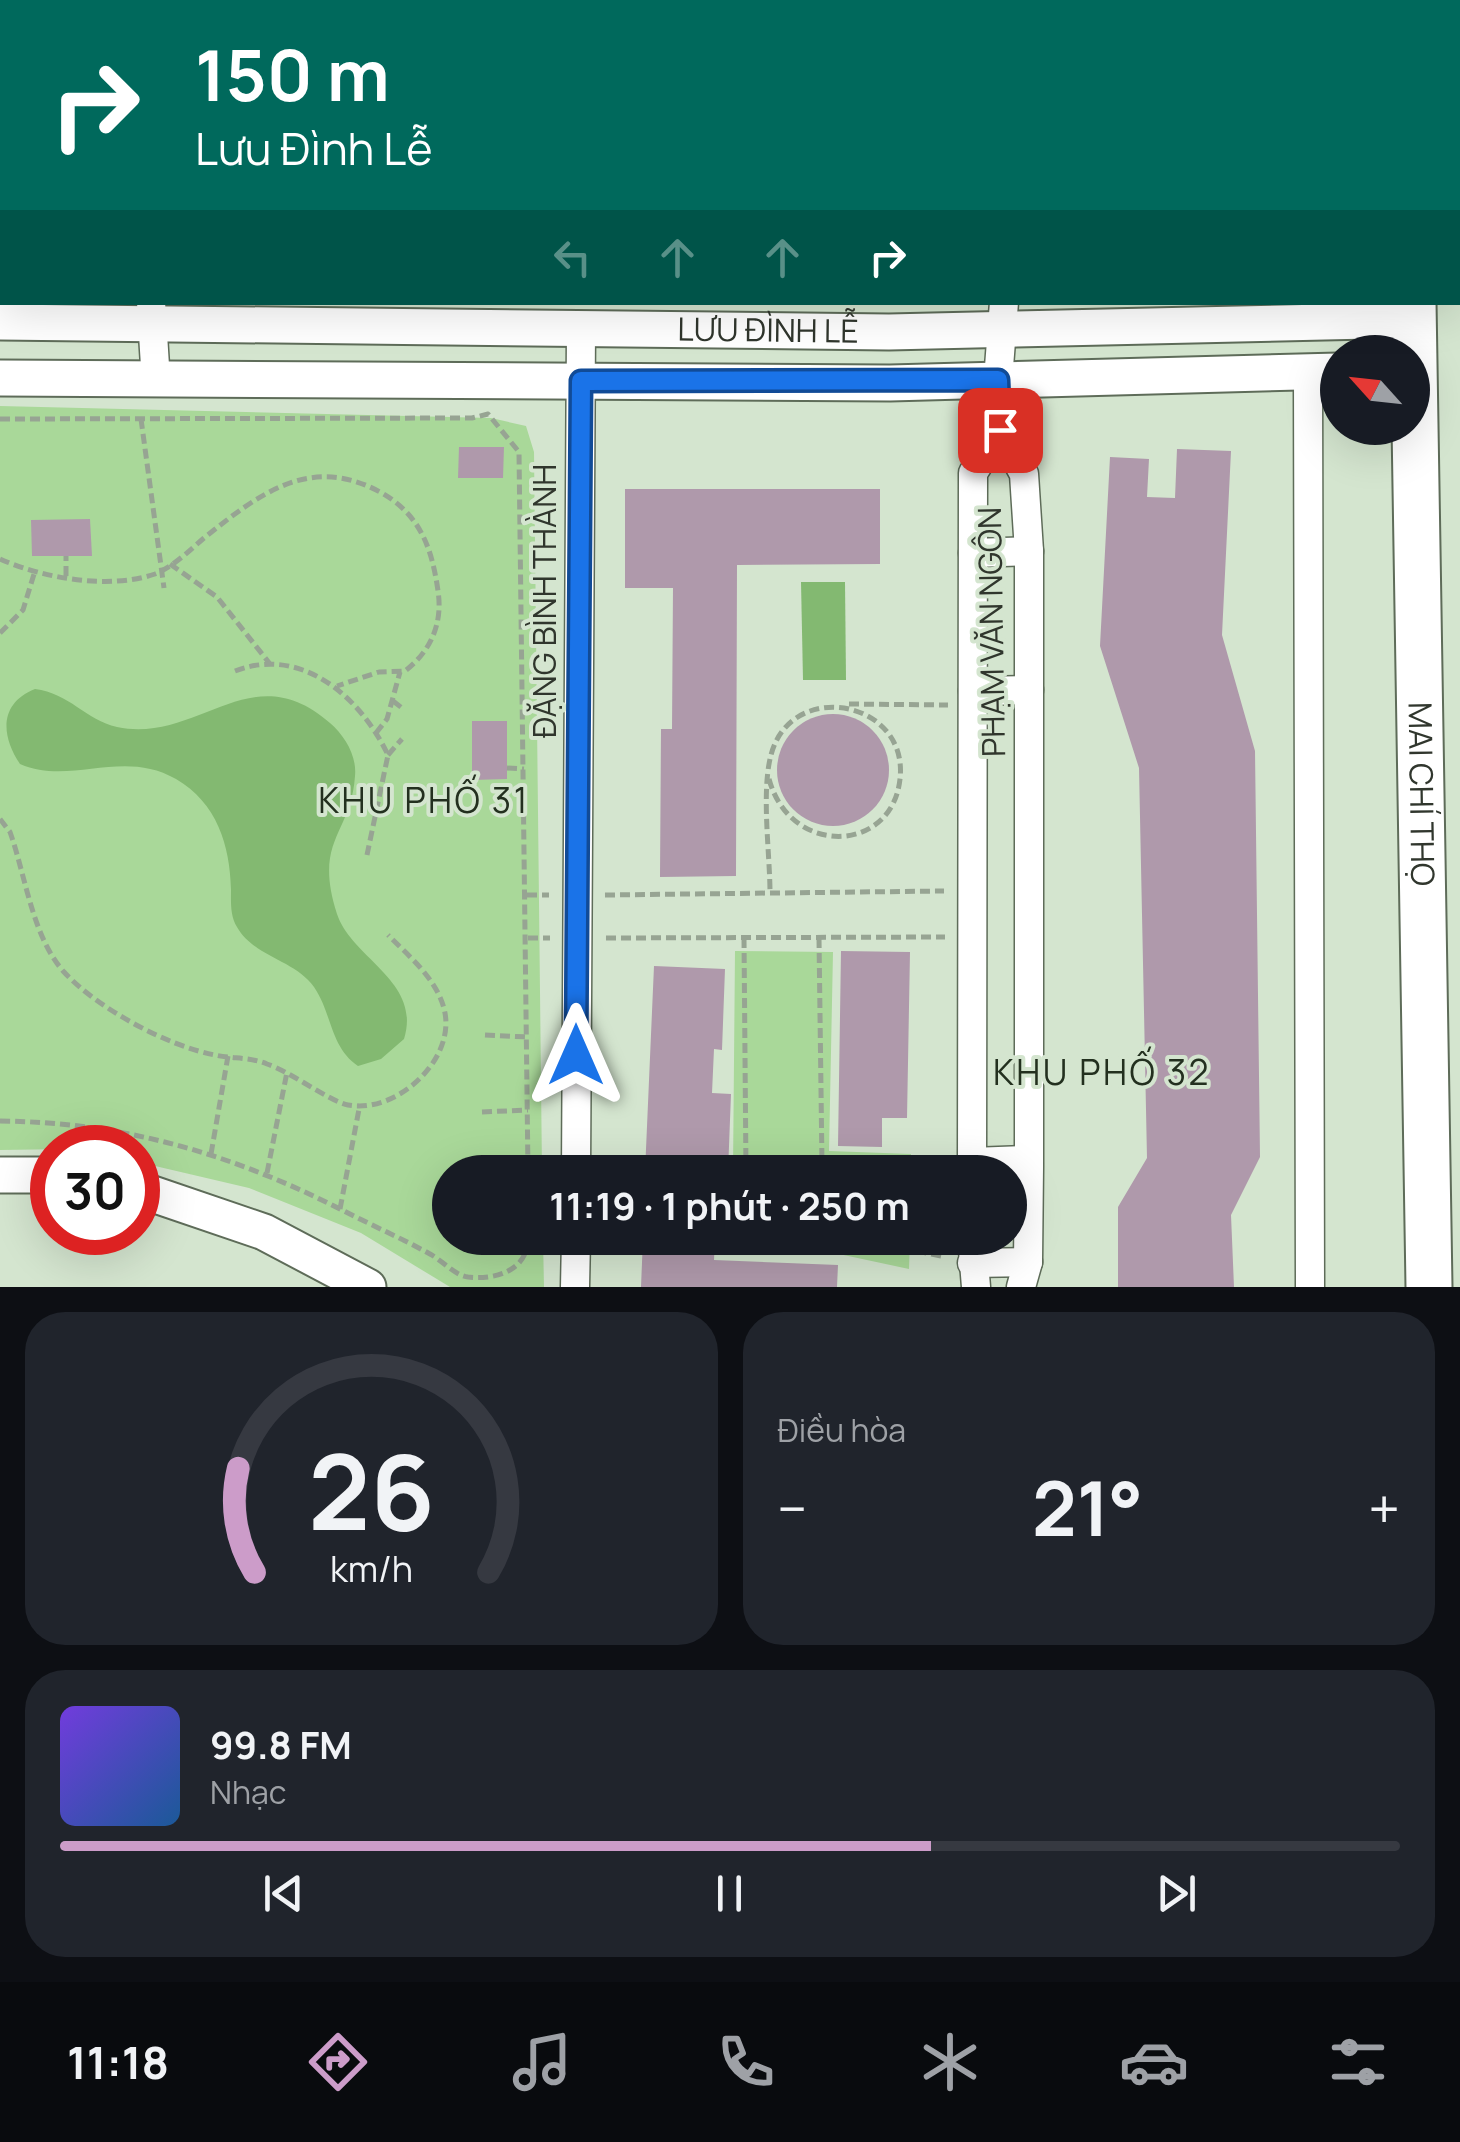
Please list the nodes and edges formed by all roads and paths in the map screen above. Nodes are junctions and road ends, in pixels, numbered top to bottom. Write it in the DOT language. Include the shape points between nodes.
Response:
graph roads {
  1 [pos="1413,311"];
  2 [pos="151,315"];
  3 [pos="1004,315"];
  4 [pos="0,322"];
  5 [pos="582,329"];
  6 [pos="1320,372"];
  7 [pos="0,378"];
  8 [pos="998,380"];
  9 [pos="581,381"];
  10 [pos="156,382"];
  11 [pos="0,419"];
  12 [pos="141,419"];
  13 [pos="1000,430"];
  14 [pos="1322,445"];
  15 [pos="1414,445"];
  16 [pos="1029,552"];
  17 [pos="973,553"];
  18 [pos="66,556"];
  19 [pos="0,559"];
  20 [pos="170,564"];
  21 [pos="158,573"];
  22 [pos="34,574"];
  23 [pos="66,576"];
  24 [pos="164,588"];
  25 [pos="0,633"];
  26 [pos="270,664"];
  27 [pos="235,671"];
  28 [pos="400,671"];
  29 [pos="337,686"];
  30 [pos="1029,690"];
  31 [pos="973,698"];
  32 [pos="393,701"];
  33 [pos="836,704"];
  34 [pos="402,708"];
  35 [pos="376,734"];
  36 [pos="402,739"];
  37 [pos="388,755"];
  38 [pos="507,768"];
  39 [pos="525,769"];
  40 [pos="769,778"];
  41 [pos="0,819"];
  42 [pos="367,855"];
  43 [pos="973,890"];
  44 [pos="770,893"];
  45 [pos="527,895"];
  46 [pos="578,895"];
  47 [pos="388,935"];
  48 [pos="819,937"];
  49 [pos="973,937"];
  50 [pos="528,938"];
  51 [pos="577,938"];
  52 [pos="744,938"];
  53 [pos="485,1036"];
  54 [pos="528,1037"];
  55 [pos="228,1056"];
  56 [pos="288,1072"];
  57 [pos="360,1104"];
  58 [pos="528,1110"];
  59 [pos="482,1112"];
  60 [pos="0,1121"];
  61 [pos="212,1154"];
  62 [pos="528,1155"];
  63 [pos="576,1155"];
  64 [pos="746,1155"];
  65 [pos="822,1155"];
  66 [pos="972,1155"];
  67 [pos="1028,1160"];
  68 [pos="268,1172"];
  69 [pos="30,1174"];
  70 [pos="0,1175"];
  71 [pos="160,1197"];
  72 [pos="340,1209"];
  73 [pos="432,1255"];
  74 [pos="432,1255"];
  75 [pos="522,1255"];
  76 [pos="576,1255"];
  77 [pos="940,1255"];
  78 [pos="974,1262"];
  79 [pos="1024,1275"];
  80 [pos="368,1287"];
  81 [pos="575,1287"];
  82 [pos="1310,1287"];
  83 [pos="1429,1287"];
  1 -- 3 [label="street, LƯU ĐÌNH LỄ"];
  2 -- 4 [label="street, LƯU ĐÌNH LỄ"];
  2 -- 5 [label="street, LƯU ĐÌNH LỄ"];
  2 -- 10 [label="street"];
  3 -- 5 [label="street, LƯU ĐÌNH LỄ"];
  3 -- 8 [label="street"];
  5 -- 9 [label="street, ĐẶNG BÌNH THÀNH"];
  6 -- 8 [label="street, LƯU ĐÌNH LỄ"];
  7 -- 10 [label="street, LƯU ĐÌNH LỄ"];
  8 -- 9 [label="street, LƯU ĐÌNH LỄ"];
  8 -- 13 [label="street"];
  9 -- 10 [label="street, LƯU ĐÌNH LỄ"];
  9 -- 46 [label="street, ĐẶNG BÌNH THÀNH"];
  11 -- 12 [label="path"];
  12 -- 21 [label="path"];
  12 -- 39 [label="path" via="488,414 519,452"];
  13 -- 16 [label="street, PHẠM VĂN NGÔN" via="1024,474"];
  13 -- 17 [label="street, PHẠM VĂN NGÔN" via="973,473"];
  14 -- 82 [label="street"];
  15 -- 83 [label="main road, MAI CHÍ THỌ"];
  16 -- 17 [label="street"];
  16 -- 30 [label="street, PHẠM VĂN NGÔN"];
  17 -- 31 [label="street, PHẠM VĂN NGÔN"];
  18 -- 23 [label="path"];
  19 -- 22 [label="path"];
  20 -- 21 [label="path"];
  20 -- 26 [label="path" via="217,597"];
  20 -- 28 [label="path" via="276,488 324,474 367,485 415,518 436,576 436,632 414,664"];
  21 -- 23 [label="path" via="126,580"];
  21 -- 24 [label="path"];
  22 -- 23 [label="path"];
  22 -- 25 [label="path" via="22,610"];
  26 -- 27 [label="path"];
  26 -- 29 [label="path"];
  28 -- 29 [label="path"];
  28 -- 32 [label="path"];
  29 -- 35 [label="path"];
  30 -- 31 [label="street"];
  30 -- 67 [label="street, PHẠM VĂN NGÔN"];
  31 -- 33 [label="path"];
  31 -- 43 [label="street, PHẠM VĂN NGÔN"];
  32 -- 34 [label="path"];
  32 -- 35 [label="path"];
  33 -- 40 [label="path" via="804,714 779,735"];
  33 -- 40 [label="path" via="877,720 892,737 900,780 881,818 844,837 803,830 780,808"];
  35 -- 37 [label="path"];
  36 -- 37 [label="path"];
  37 -- 42 [label="path"];
  38 -- 39 [label="path"];
  39 -- 45 [label="path"];
  40 -- 44 [label="path"];
  41 -- 55 [label="path" via="10,832 46,948 66,975 134,1026"];
  43 -- 44 [label="path"];
  43 -- 49 [label="street, PHẠM VĂN NGÔN"];
  44 -- 46 [label="path"];
  45 -- 46 [label="path"];
  45 -- 50 [label="path"];
  46 -- 51 [label="street, ĐẶNG BÌNH THÀNH"];
  47 -- 57 [label="path" via="427,976 446,1021 434,1062 422,1077 387,1102"];
  48 -- 49 [label="path"];
  48 -- 52 [label="path"];
  48 -- 65 [label="path"];
  49 -- 66 [label="street, PHẠM VĂN NGÔN"];
  50 -- 51 [label="path"];
  50 -- 54 [label="path"];
  51 -- 52 [label="path"];
  51 -- 63 [label="street, ĐẶNG BÌNH THÀNH"];
  52 -- 64 [label="path"];
  53 -- 54 [label="path"];
  54 -- 58 [label="path"];
  55 -- 56 [label="path"];
  55 -- 61 [label="path"];
  56 -- 57 [label="path" via="346,1104"];
  56 -- 68 [label="path"];
  57 -- 72 [label="path"];
  58 -- 59 [label="path"];
  58 -- 62 [label="path"];
  60 -- 61 [label="path" via="100,1126"];
  61 -- 68 [label="path"];
  67 -- 79 [label="street, PHẠM VĂN NGÔN"];
  68 -- 72 [label="path"];
  69 -- 70 [label="street"];
  71 -- 80 [label="street" via="264,1232"];
  72 -- 73 [label="path"];
  74 -- 75 [label="path" via="462,1276 494,1279 518,1265"];
  76 -- 81 [label="street"];
  77 -- 78 [label="path"];
  78 -- 79 [label="street"];
}
